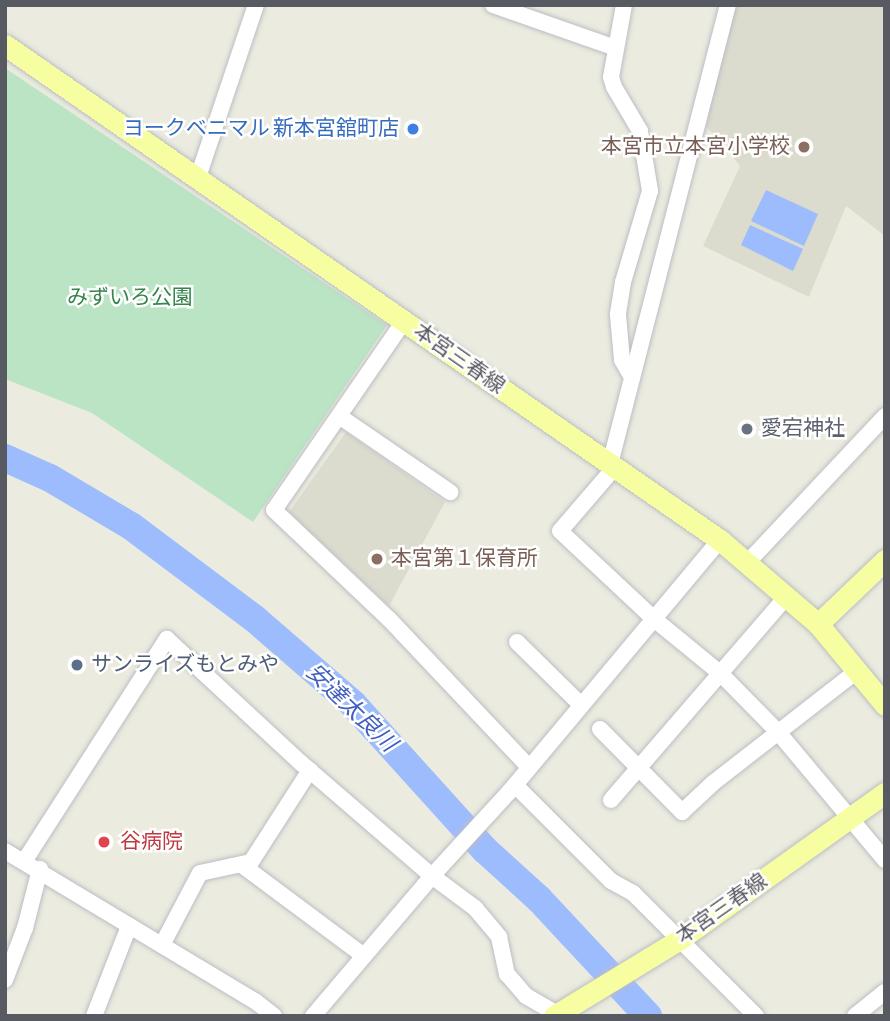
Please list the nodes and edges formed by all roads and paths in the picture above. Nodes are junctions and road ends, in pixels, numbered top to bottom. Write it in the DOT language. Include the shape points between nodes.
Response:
graph roads {
  1 [pos="256,5"];
  2 [pos="493,5"];
  3 [pos="624,5"];
  4 [pos="729,5"];
  5 [pos="5,45"];
  6 [pos="616,48"];
  7 [pos="197,180"];
  8 [pos="404,321"];
  9 [pos="632,377"];
  10 [pos="339,416"];
  11 [pos="885,416"];
  12 [pos="613,466"];
  13 [pos="450,492"];
  14 [pos="720,540"];
  15 [pos="885,560"];
  16 [pos="748,562"];
  17 [pos="787,596"];
  18 [pos="654,619"];
  19 [pos="818,624"];
  20 [pos="517,642"];
  21 [pos="857,671"];
  22 [pos="720,673"];
  23 [pos="581,705"];
  24 [pos="885,705"];
  25 [pos="600,729"];
  26 [pos="778,732"];
  27 [pos="529,767"];
  28 [pos="638,769"];
  29 [pos="310,770"];
  30 [pos="512,788"];
  31 [pos="885,793"];
  32 [pos="611,800"];
  33 [pos="852,819"];
  34 [pos="5,851"];
  35 [pos="25,860"];
  36 [pos="885,860"];
  37 [pos="242,865"];
  38 [pos="40,869"];
  39 [pos="432,876"];
  40 [pos="128,926"];
  41 [pos="672,943"];
  42 [pos="162,945"];
  43 [pos="364,956"];
  44 [pos="5,980"];
  45 [pos="885,992"];
  46 [pos="557,1015"];
  47 [pos="94,1016"];
  48 [pos="274,1016"];
  49 [pos="313,1016"];
  50 [pos="756,1016"];
  51 [pos="855,1016"];
  1 -- 7 [label="street"];
  2 -- 6 [label="street"];
  3 -- 6 [label="street"];
  4 -- 9 [label="street"];
  5 -- 7 [label="main road, 本宮三春線"];
  6 -- 9 [label="street" via="611,77 639,131 650,191 618,315 622,360"];
  7 -- 8 [label="main road, 本宮三春線"];
  8 -- 10 [label="street"];
  8 -- 12 [label="main road, 本宮三春線"];
  9 -- 12 [label="street"];
  10 -- 13 [label="street"];
  10 -- 27 [label="street" via="274,510 390,619"];
  11 -- 16 [label="street"];
  12 -- 14 [label="main road, 本宮三春線"];
  12 -- 18 [label="street" via="561,531"];
  14 -- 16 [label="main road, 本宮三春線"];
  14 -- 18 [label="street"];
  15 -- 19 [label="main road"];
  16 -- 17 [label="main road, 本宮三春線"];
  17 -- 19 [label="main road, 本宮三春線"];
  17 -- 22 [label="street"];
  18 -- 22 [label="street"];
  18 -- 23 [label="street"];
  19 -- 21 [label="main road, 本宮三春線"];
  20 -- 23 [label="street"];
  21 -- 24 [label="main road, 本宮三春線"];
  21 -- 26 [label="street"];
  22 -- 26 [label="street"];
  22 -- 28 [label="street"];
  23 -- 27 [label="street"];
  25 -- 28 [label="street"];
  26 -- 28 [label="street" via="682,812"];
  26 -- 33 [label="street"];
  27 -- 30 [label="street"];
  28 -- 32 [label="street"];
  29 -- 35 [label="street" via="167,639"];
  29 -- 37 [label="street" via="259,854"];
  29 -- 39 [label="street"];
  30 -- 39 [label="street"];
  30 -- 41 [label="street" via="611,881 633,893"];
  31 -- 33 [label="main road, 本宮三春線"];
  33 -- 36 [label="street"];
  33 -- 41 [label="main road, 本宮三春線"];
  34 -- 35 [label="street"];
  35 -- 38 [label="street"];
  37 -- 42 [label="street" via="200,873"];
  37 -- 43 [label="street"];
  38 -- 40 [label="street"];
  38 -- 44 [label="street"];
  39 -- 43 [label="street"];
  39 -- 46 [label="street" via="475,908 499,937 507,974 526,996"];
  40 -- 42 [label="street"];
  40 -- 47 [label="street"];
  41 -- 46 [label="main road, 本宮三春線"];
  41 -- 50 [label="street"];
  42 -- 48 [label="street"];
  43 -- 49 [label="street"];
  45 -- 51 [label="street"];
}
